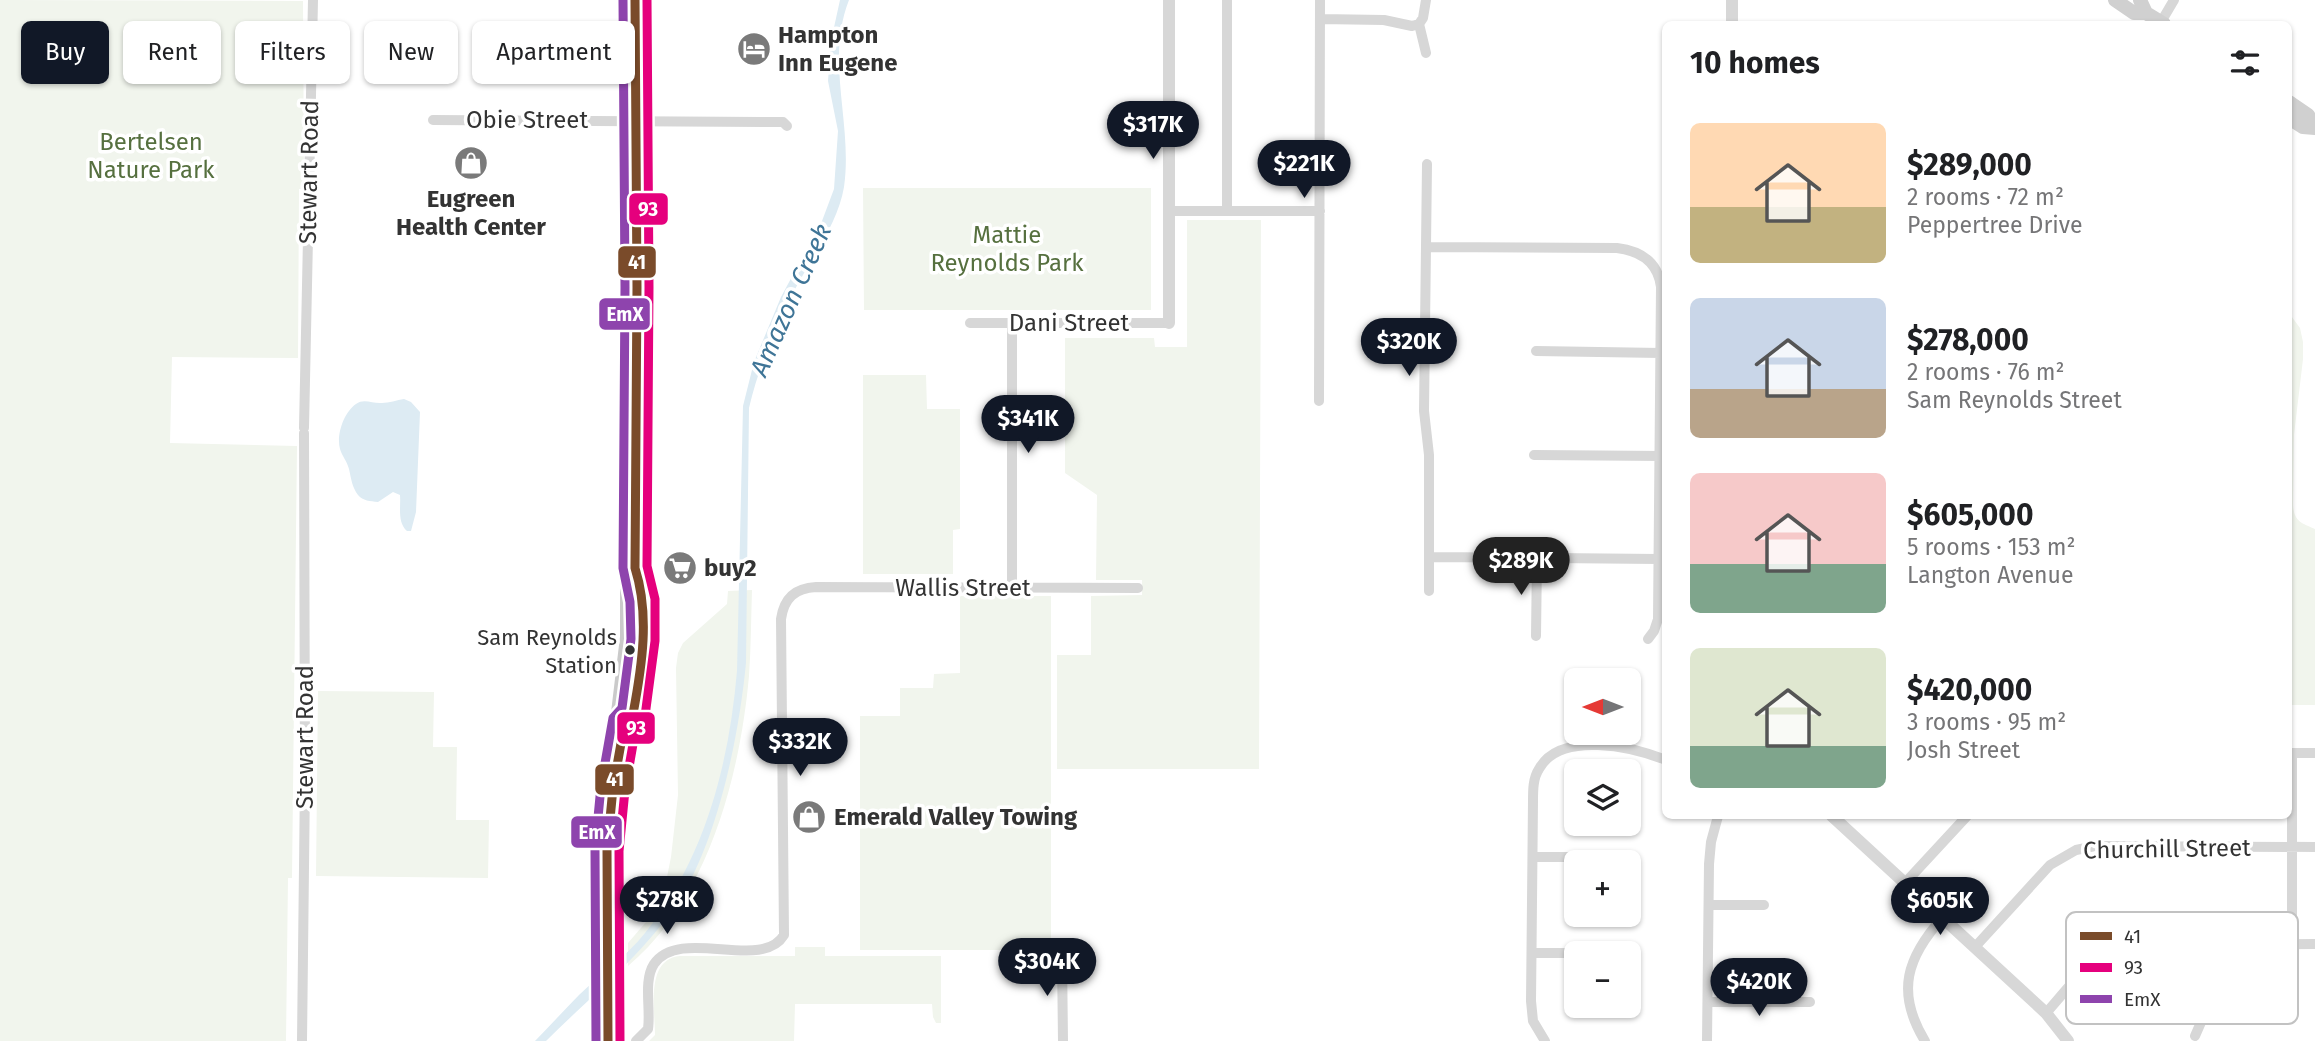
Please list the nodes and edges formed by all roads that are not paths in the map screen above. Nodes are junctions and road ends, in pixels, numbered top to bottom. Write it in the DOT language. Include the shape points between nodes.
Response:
graph roads {
  1 [pos="313,0"];
  2 [pos="635,0"];
  3 [pos="1169,0"];
  4 [pos="1227,0"];
  5 [pos="1320,0"];
  6 [pos="1426,0"];
  7 [pos="1732,0"];
  8 [pos="2115,0"];
  9 [pos="2174,0"];
  10 [pos="2143,6"];
  11 [pos="1320,19"];
  12 [pos="1732,21"];
  13 [pos="2161,21"];
  14 [pos="2164,21"];
  15 [pos="1419,24"];
  16 [pos="1426,53"];
  17 [pos="2292,104"];
  18 [pos="433,120"];
  19 [pos="635,120"];
  20 [pos="2292,120"];
  21 [pos="787,126"];
  22 [pos="2315,127"];
  23 [pos="1427,164"];
  24 [pos="1169,211"];
  25 [pos="1227,211"];
  26 [pos="1320,211"];
  27 [pos="1426,247"];
  28 [pos="970,323"];
  29 [pos="1012,323"];
  30 [pos="1169,323"];
  31 [pos="1536,351"];
  32 [pos="1661,353"];
  33 [pos="1320,401"];
  34 [pos="1662,404"];
  35 [pos="1534,455"];
  36 [pos="1662,456"];
  37 [pos="1662,482"];
  38 [pos="1429,557"];
  39 [pos="1537,558"];
  40 [pos="1659,559"];
  41 [pos="1012,588"];
  42 [pos="1138,588"];
  43 [pos="1429,592"];
  44 [pos="1536,636"];
  45 [pos="1648,639"];
  46 [pos="2292,753"];
  47 [pos="2315,753"];
  48 [pos="1662,759"];
  49 [pos="1716,819"];
  50 [pos="1835,819"];
  51 [pos="1964,819"];
  52 [pos="2292,819"];
  53 [pos="2292,847"];
  54 [pos="2315,847"];
  55 [pos="1533,857"];
  56 [pos="1564,857"];
  57 [pos="1905,883"];
  58 [pos="1709,905"];
  59 [pos="1763,905"];
  60 [pos="2292,912"];
  61 [pos="1943,917"];
  62 [pos="1975,947"];
  63 [pos="1532,953"];
  64 [pos="1564,953"];
  65 [pos="1062,956"];
  66 [pos="2066,992"];
  67 [pos="1708,1002"];
  68 [pos="1810,1002"];
  69 [pos="2046,1013"];
  70 [pos="2200,1024"];
  71 [pos="2195,1035"];
  72 [pos="302,1041"];
  73 [pos="608,1041"];
  74 [pos="636,1041"];
  75 [pos="1063,1041"];
  76 [pos="1545,1041"];
  77 [pos="1707,1041"];
  78 [pos="1924,1041"];
  79 [pos="2068,1041"];
  1 -- 72 [label="street, Stewart Road" via="304,430"];
  2 -- 19 [label="main road"];
  3 -- 24 [label="street"];
  4 -- 25 [label="street"];
  5 -- 11 [label="street"];
  6 -- 15 [label="street"];
  7 -- 12 [label="street"];
  8 -- 10 [label="main road" via="2134,13"];
  9 -- 14 [label="street"];
  10 -- 13 [label="main road"];
  11 -- 15 [label="street"];
  11 -- 26 [label="street"];
  15 -- 16 [label="street"];
  17 -- 22 [label="main road" via="2308,115"];
  18 -- 19 [label="street, Obie Street"];
  19 -- 21 [label="street, Obie Street" via="783,122"];
  19 -- 73 [label="main road" via="635,568 642,585 641,648 634,714 625,721 608,828"];
  20 -- 22 [label="main road" via="2302,127"];
  23 -- 27 [label="street"];
  24 -- 25 [label="street"];
  24 -- 30 [label="street"];
  25 -- 26 [label="street"];
  26 -- 33 [label="street"];
  27 -- 32 [label="street" via="1617,248 1639,253 1653,264 1660,278"];
  27 -- 38 [label="street" via="1424,411"];
  28 -- 29 [label="street, Dani Street"];
  29 -- 30 [label="street, Dani Street"];
  29 -- 41 [label="street"];
  31 -- 32 [label="street"];
  32 -- 34 [label="street"];
  35 -- 36 [label="street"];
  37 -- 40 [label="street"];
  38 -- 39 [label="street"];
  38 -- 43 [label="street"];
  39 -- 40 [label="street"];
  39 -- 44 [label="street"];
  40 -- 45 [label="street" via="1658,620"];
  41 -- 42 [label="street, Wallis Street"];
  41 -- 74 [label="street, Wallis Street" via="806,587 790,596 781,619 784,935 766,949 681,949 660,958 651,973 648,1028"];
  46 -- 47 [label="street"];
  48 -- 55 [label="street" via="1627,748 1598,746 1555,752 1540,766 1535,780"];
  49 -- 58 [label="street"];
  50 -- 57 [label="street"];
  51 -- 57 [label="street"];
  52 -- 53 [label="street"];
  53 -- 54 [label="street, Churchill Street"];
  53 -- 60 [label="street"];
  53 -- 62 [label="street, Churchill Street" via="2095,846 2076,850 2050,865"];
  55 -- 56 [label="street"];
  55 -- 63 [label="street"];
  57 -- 61 [label="street"];
  58 -- 59 [label="street"];
  58 -- 67 [label="street"];
  61 -- 62 [label="street"];
  61 -- 78 [label="street" via="1917,949 1908,977 1909,1006"];
  62 -- 69 [label="street"];
  63 -- 64 [label="street"];
  63 -- 76 [label="street" via="1531,1011 1536,1030"];
  65 -- 75 [label="street"];
  66 -- 69 [label="street"];
  67 -- 68 [label="street"];
  67 -- 77 [label="street"];
  69 -- 79 [label="street"];
  70 -- 71 [label="street"];
}
